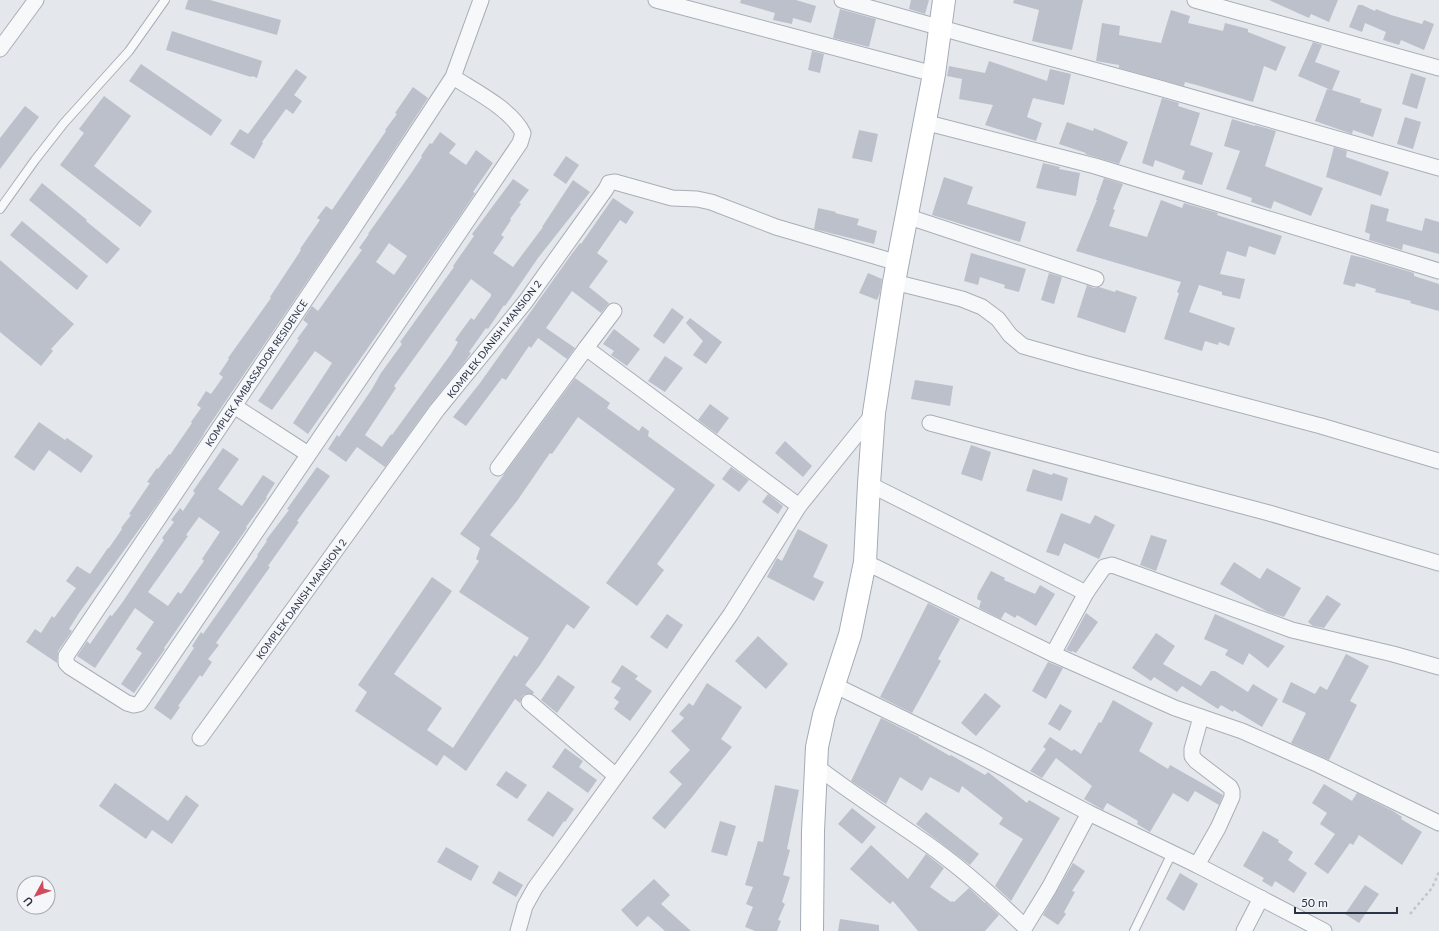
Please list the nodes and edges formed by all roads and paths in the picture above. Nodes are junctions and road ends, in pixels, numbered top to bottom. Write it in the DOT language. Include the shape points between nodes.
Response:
graph roads {
  1 [pos="36,0"];
  2 [pos="165,0"];
  3 [pos="481,0"];
  4 [pos="656,0"];
  5 [pos="842,0"];
  6 [pos="944,0"];
  7 [pos="1195,0"];
  8 [pos="940,28"];
  9 [pos="0,49"];
  10 [pos="1439,68"];
  11 [pos="934,74"];
  12 [pos="454,77"];
  13 [pos="924,122"];
  14 [pos="1439,168"];
  15 [pos="0,208"];
  16 [pos="906,216"];
  17 [pos="1439,271"];
  18 [pos="896,272"];
  19 [pos="1096,279"];
  20 [pos="614,311"];
  21 [pos="586,348"];
  22 [pos="234,406"];
  23 [pos="874,413"];
  24 [pos="930,423"];
  25 [pos="308,454"];
  26 [pos="1439,461"];
  27 [pos="498,468"];
  28 [pos="869,484"];
  29 [pos="799,506"];
  30 [pos="865,562"];
  31 [pos="1439,563"];
  32 [pos="1086,593"];
  33 [pos="1054,654"];
  34 [pos="1439,667"];
  35 [pos="834,685"];
  36 [pos="529,702"];
  37 [pos="1201,717"];
  38 [pos="200,738"];
  39 [pos="816,766"];
  40 [pos="616,776"];
  41 [pos="1089,813"];
  42 [pos="1439,823"];
  43 [pos="1172,853"];
  44 [pos="1197,865"];
  45 [pos="1439,872"];
  46 [pos="1261,898"];
  47 [pos="1410,914"];
  48 [pos="1027,929"];
  49 [pos="518,931"];
  50 [pos="812,931"];
  51 [pos="1134,931"];
  52 [pos="1244,931"];
  53 [pos="1324,931"];
  1 -- 9 [label="street"];
  2 -- 15 [label="lane" via="129,51 64,123"];
  3 -- 12 [label="street, KOMPLEK AMBASSADOR RESIDENCE"];
  4 -- 11 [label="street"];
  5 -- 8 [label="street"];
  6 -- 8 [label="main road"];
  7 -- 10 [label="street"];
  8 -- 11 [label="main road"];
  8 -- 14 [label="street"];
  11 -- 13 [label="main road"];
  12 -- 22 [label="street, KOMPLEK AMBASSADOR RESIDENCE"];
  12 -- 25 [label="street" via="510,115 523,134 520,143"];
  13 -- 16 [label="main road"];
  13 -- 17 [label="street" via="1095,166"];
  16 -- 18 [label="main road"];
  16 -- 19 [label="street"];
  18 -- 23 [label="main road"];
  18 -- 26 [label="street" via="982,307 998,319 1010,335 1023,346 1321,426"];
  18 -- 38 [label="street, KOMPLEK DANISH MANSION 2" via="711,202 672,198 615,182 609,183 526,301 437,410"];
  20 -- 21 [label="street"];
  21 -- 27 [label="street"];
  21 -- 29 [label="street"];
  22 -- 25 [label="street"];
  22 -- 25 [label="street, KOMPLEK AMBASSADOR RESIDENCE" via="66,656 66,663 70,667 127,703 140,704"];
  23 -- 28 [label="main road"];
  23 -- 29 [label="street"];
  24 -- 31 [label="street" via="1269,514"];
  28 -- 30 [label="main road"];
  28 -- 32 [label="street"];
  29 -- 40 [label="street" via="731,614"];
  30 -- 33 [label="street"];
  30 -- 35 [label="main road" via="850,635"];
  32 -- 33 [label="street"];
  32 -- 34 [label="street" via="1104,567 1112,565 1292,630"];
  33 -- 37 [label="street"];
  35 -- 39 [label="main road" via="820,729"];
  35 -- 41 [label="street" via="978,755"];
  36 -- 40 [label="street"];
  37 -- 42 [label="street" via="1242,731 1319,765"];
  37 -- 44 [label="street" via="1192,756 1230,786 1232,797"];
  39 -- 48 [label="street" via="966,873"];
  39 -- 50 [label="main road"];
  40 -- 49 [label="street" via="535,888 525,906"];
  41 -- 43 [label="street"];
  41 -- 48 [label="street"];
  43 -- 44 [label="street"];
  43 -- 51 [label="lane"];
  44 -- 46 [label="street"];
  45 -- 47 [label="path" via="1432,888"];
  46 -- 52 [label="street"];
  46 -- 53 [label="street"];
}
